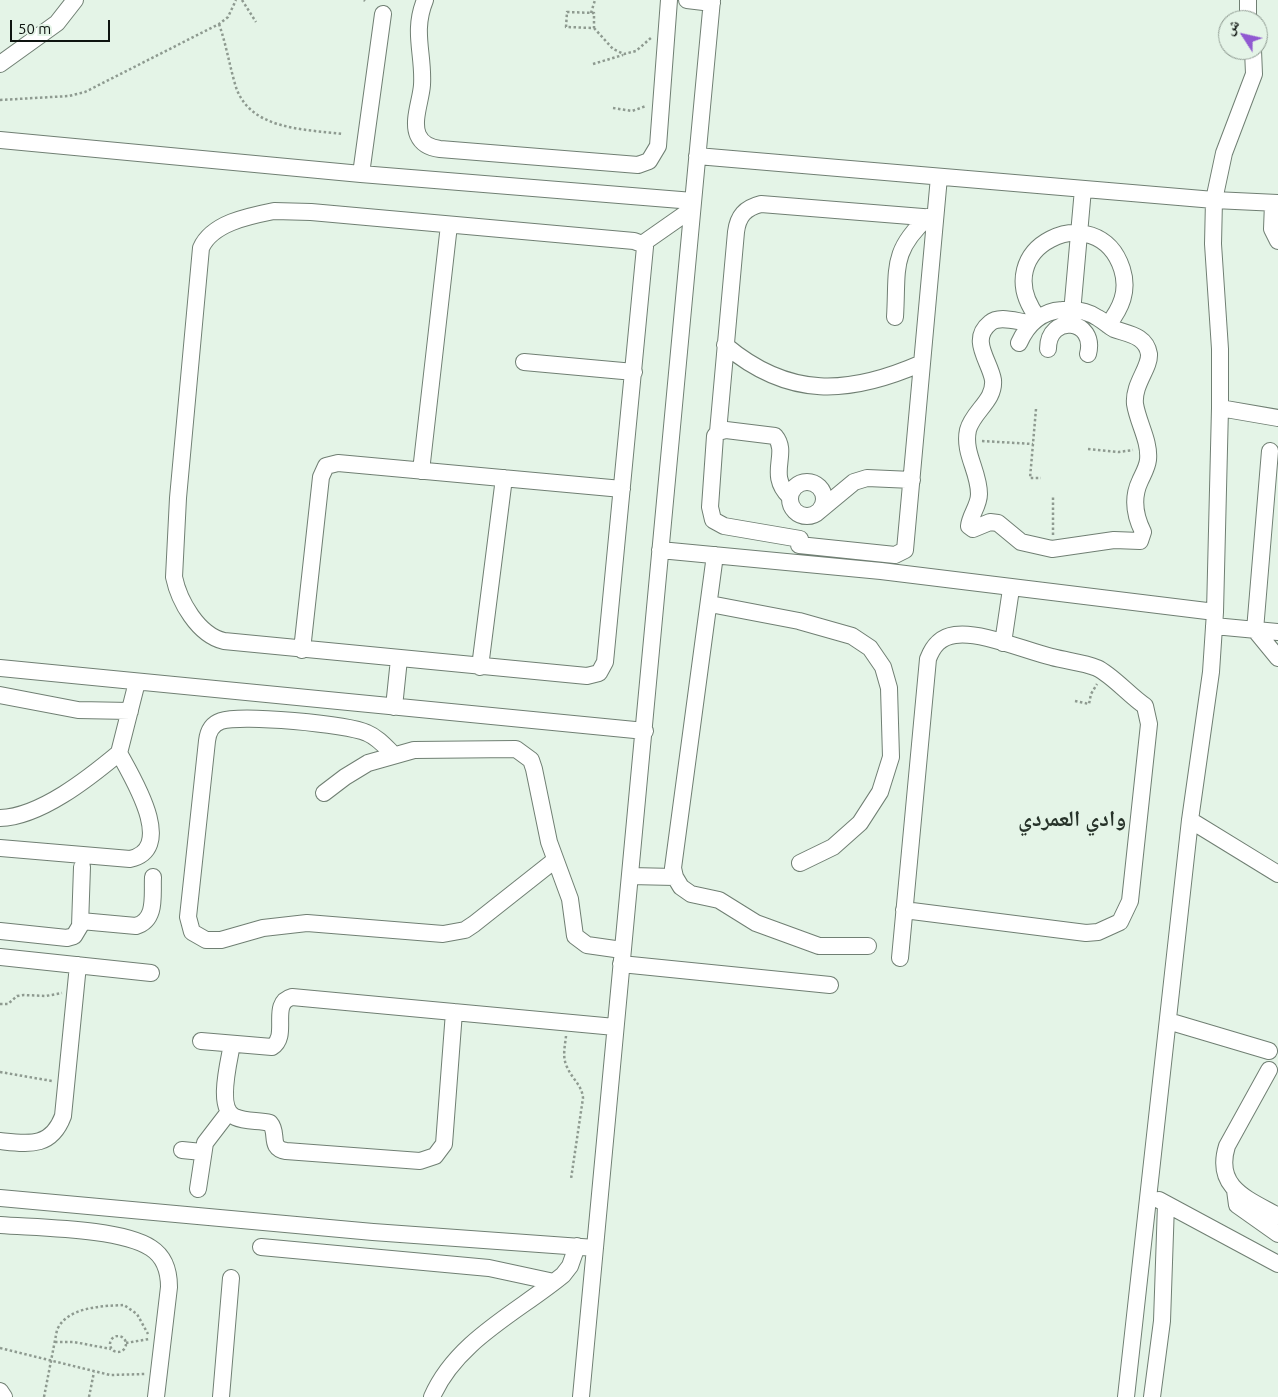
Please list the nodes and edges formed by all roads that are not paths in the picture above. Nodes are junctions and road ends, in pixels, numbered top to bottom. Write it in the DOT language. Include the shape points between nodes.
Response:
graph roads {
  1 [pos="75,0"];
  2 [pos="425,0"];
  3 [pos="670,0"];
  4 [pos="687,0"];
  5 [pos="712,2"];
  6 [pos="383,14"];
  7 [pos="1253,60"];
  8 [pos="0,64"];
  9 [pos="0,140"];
  10 [pos="697,156"];
  11 [pos="361,174"];
  12 [pos="939,177"];
  13 [pos="1083,189"];
  14 [pos="1214,200"];
  15 [pos="1275,203"];
  16 [pos="692,205"];
  17 [pos="931,217"];
  18 [pos="449,225"];
  19 [pos="1079,233"];
  20 [pos="1278,241"];
  21 [pos="642,244"];
  22 [pos="896,317"];
  23 [pos="1072,317"];
  24 [pos="1035,320"];
  25 [pos="1108,325"];
  26 [pos="1019,343"];
  27 [pos="726,345"];
  28 [pos="1048,349"];
  29 [pos="1088,354"];
  30 [pos="524,362"];
  31 [pos="922,362"];
  32 [pos="634,372"];
  33 [pos="1220,408"];
  34 [pos="1278,418"];
  35 [pos="718,432"];
  36 [pos="1270,451"];
  37 [pos="421,471"];
  38 [pos="504,478"];
  39 [pos="912,480"];
  40 [pos="622,489"];
  41 [pos="790,497"];
  42 [pos="819,511"];
  43 [pos="802,515"];
  44 [pos="800,542"];
  45 [pos="660,550"];
  46 [pos="715,555"];
  47 [pos="798,563"];
  48 [pos="1011,589"];
  49 [pos="710,604"];
  50 [pos="1215,619"];
  51 [pos="1254,630"];
  52 [pos="1278,632"];
  53 [pos="1003,642"];
  54 [pos="302,650"];
  55 [pos="1278,658"];
  56 [pos="399,659"];
  57 [pos="480,667"];
  58 [pos="0,668"];
  59 [pos="137,682"];
  60 [pos="0,695"];
  61 [pos="394,707"];
  62 [pos="130,711"];
  63 [pos="645,731"];
  64 [pos="119,754"];
  65 [pos="393,754"];
  66 [pos="324,793"];
  67 [pos="0,818"];
  68 [pos="1190,820"];
  69 [pos="0,848"];
  70 [pos="555,860"];
  71 [pos="800,863"];
  72 [pos="82,867"];
  73 [pos="1278,874"];
  74 [pos="630,876"];
  75 [pos="153,877"];
  76 [pos="675,877"];
  77 [pos="904,910"];
  78 [pos="81,921"];
  79 [pos="0,932"];
  80 [pos="868,946"];
  81 [pos="0,957"];
  82 [pos="622,957"];
  83 [pos="900,958"];
  84 [pos="78,965"];
  85 [pos="151,973"];
  86 [pos="830,985"];
  87 [pos="454,1012"];
  88 [pos="1168,1021"];
  89 [pos="615,1027"];
  90 [pos="201,1041"];
  91 [pos="232,1044"];
  92 [pos="1274,1047"];
  93 [pos="1274,1074"];
  94 [pos="228,1113"];
  95 [pos="0,1141"];
  96 [pos="182,1150"];
  97 [pos="202,1152"];
  98 [pos="198,1189"];
  99 [pos="1235,1190"];
  100 [pos="1148,1194"];
  101 [pos="0,1198"];
  102 [pos="1166,1204"];
  103 [pos="1278,1216"];
  104 [pos="0,1225"];
  105 [pos="1278,1234"];
  106 [pos="577,1246"];
  107 [pos="261,1247"];
  108 [pos="595,1248"];
  109 [pos="1278,1264"];
  110 [pos="231,1278"];
  111 [pos="554,1282"];
  112 [pos="0,1391"];
  113 [pos="4,1397"];
  114 [pos="156,1397"];
  115 [pos="220,1397"];
  116 [pos="432,1397"];
  117 [pos="581,1397"];
  118 [pos="1126,1397"];
  119 [pos="1152,1397"];
  1 -- 8 [label="street" via="58,23"];
  2 -- 3 [label="street" via="418,41 422,84 416,128 418,136 431,148 638,165 649,161 656,152"];
  4 -- 5 [label="street"];
  5 -- 10 [label="street"];
  6 -- 11 [label="street"];
  7 -- 14 [label="street" via="1254,74 1224,153"];
  9 -- 11 [label="street"];
  10 -- 12 [label="street"];
  10 -- 16 [label="street"];
  11 -- 16 [label="street"];
  12 -- 13 [label="street"];
  12 -- 17 [label="street"];
  13 -- 14 [label="street"];
  13 -- 19 [label="street"];
  14 -- 15 [label="street"];
  14 -- 33 [label="street"];
  15 -- 20 [label="street" via="1272,230"];
  16 -- 21 [label="street"];
  16 -- 45 [label="street"];
  17 -- 22 [label="street" via="910,233 900,250"];
  17 -- 27 [label="street" via="770,205 751,207 737,222"];
  17 -- 31 [label="street"];
  18 -- 21 [label="street"];
  18 -- 37 [label="street"];
  18 -- 54 [label="street" via="274,211 243,218 210,233 201,248 178,498 176,588 200,627 215,639"];
  19 -- 23 [label="street"];
  19 -- 24 [label="street" via="1063,233 1049,239 1028,261 1024,291"];
  19 -- 25 [label="street" via="1096,237 1109,247 1125,278 1121,303"];
  21 -- 32 [label="street" via="646,253"];
  23 -- 24 [label="street" via="1059,310"];
  23 -- 25 [label="street" via="1096,316"];
  23 -- 28 [label="street" via="1054,331"];
  23 -- 29 [label="street" via="1087,335"];
  24 -- 25 [label="street" via="996,320 990,323 981,339 993,387 988,401 973,418 968,433 968,450 979,494 969,526 973,529 990,522 998,523 1021,542 1052,548 1114,540 1137,542 1143,536 1135,496 1148,463 1148,454 1135,402 1149,354 1136,336"];
  24 -- 26 [label="street"];
  27 -- 31 [label="street" via="761,372 803,386 826,388 875,381"];
  27 -- 35 [label="street"];
  30 -- 32 [label="street"];
  31 -- 39 [label="street"];
  32 -- 40 [label="street"];
  33 -- 34 [label="street"];
  33 -- 50 [label="street"];
  35 -- 41 [label="street" via="726,430 775,436 780,446 778,477"];
  35 -- 44 [label="street" via="715,436 710,507 713,520 724,526"];
  36 -- 51 [label="street"];
  37 -- 38 [label="street"];
  37 -- 54 [label="street" via="332,463 322,471"];
  38 -- 40 [label="street"];
  38 -- 57 [label="street"];
  39 -- 42 [label="street" via="867,478 854,482"];
  39 -- 44 [label="street" via="906,547 902,553 896,555"];
  40 -- 57 [label="street" via="603,668 593,676 587,676"];
  41 -- 42 [label="street" via="800,483 817,485 824,500"];
  41 -- 43 [label="street" via="793,508"];
  42 -- 43 [label="street"];
  43 -- 44 [label="street"];
  44 -- 47 [label="street"];
  45 -- 46 [label="street"];
  45 -- 63 [label="street"];
  46 -- 47 [label="street"];
  46 -- 49 [label="street"];
  47 -- 48 [label="street"];
  48 -- 50 [label="street"];
  48 -- 53 [label="street"];
  49 -- 71 [label="street" via="799,621 852,636 870,648 883,667 888,688 891,757 880,792 860,823 833,847"];
  49 -- 76 [label="street" via="673,868"];
  50 -- 51 [label="street"];
  50 -- 68 [label="street" via="1205,726"];
  51 -- 52 [label="street"];
  51 -- 55 [label="street"];
  53 -- 77 [label="street" via="956,634 938,642 928,659"];
  53 -- 77 [label="street" via="1106,673 1145,706 1149,724 1130,901 1120,922 1098,932 1086,933"];
  54 -- 56 [label="street"];
  56 -- 57 [label="street"];
  56 -- 61 [label="street"];
  58 -- 59 [label="street"];
  59 -- 61 [label="street"];
  59 -- 62 [label="street"];
  60 -- 62 [label="street" via="78,710"];
  61 -- 63 [label="street"];
  62 -- 64 [label="street"];
  63 -- 74 [label="street"];
  64 -- 67 [label="street" via="53,799 24,814"];
  64 -- 69 [label="street" via="147,812 152,838 144,852 136,858 125,859"];
  65 -- 66 [label="street" via="368,764"];
  65 -- 70 [label="street" via="445,748 507,747 525,753 534,769"];
  65 -- 70 [label="street" via="368,733 352,728 256,720 216,723 208,734 200,802 188,917 192,932 206,940 221,940 263,928 307,923 454,933 474,924"];
  68 -- 73 [label="street"];
  68 -- 88 [label="street"];
  70 -- 82 [label="street" via="570,899 575,936 587,945"];
  72 -- 78 [label="street"];
  74 -- 76 [label="street"];
  74 -- 82 [label="street"];
  75 -- 78 [label="street" via="152,911 146,922 136,926"];
  76 -- 80 [label="street" via="691,894 719,900 756,923 808,944"];
  77 -- 83 [label="street"];
  78 -- 79 [label="street" via="79,932 67,938"];
  81 -- 84 [label="street"];
  82 -- 86 [label="street"];
  82 -- 89 [label="street"];
  84 -- 85 [label="street"];
  84 -- 95 [label="street" via="63,1116 54,1133 37,1142"];
  87 -- 89 [label="street"];
  87 -- 91 [label="street" via="292,997 281,1005 280,1036 276,1045 267,1048"];
  87 -- 94 [label="street" via="444,1144 428,1160 281,1150 274,1144 274,1130 270,1123 238,1118"];
  88 -- 92 [label="street"];
  88 -- 100 [label="street"];
  89 -- 108 [label="street"];
  90 -- 91 [label="street"];
  91 -- 94 [label="street" via="224,1103"];
  92 -- 93 [label="street" via="1267,1062"];
  93 -- 99 [label="street" via="1227,1146 1223,1158 1228,1181"];
  94 -- 97 [label="street"];
  96 -- 97 [label="street"];
  97 -- 98 [label="street"];
  99 -- 103 [label="street"];
  99 -- 105 [label="street" via="1237,1205"];
  100 -- 102 [label="street"];
  100 -- 118 [label="street"];
  101 -- 106 [label="street" via="373,1232"];
  102 -- 109 [label="street"];
  102 -- 119 [label="street" via="1162,1321"];
  104 -- 114 [label="street" via="118,1236 152,1248 160,1256 169,1276 157,1338"];
  106 -- 108 [label="street"];
  106 -- 111 [label="street" via="570,1266"];
  107 -- 111 [label="street" via="489,1268"];
  108 -- 117 [label="street"];
  110 -- 115 [label="street"];
  111 -- 116 [label="street" via="468,1347 445,1373"];
  112 -- 113 [label="street"];
}
